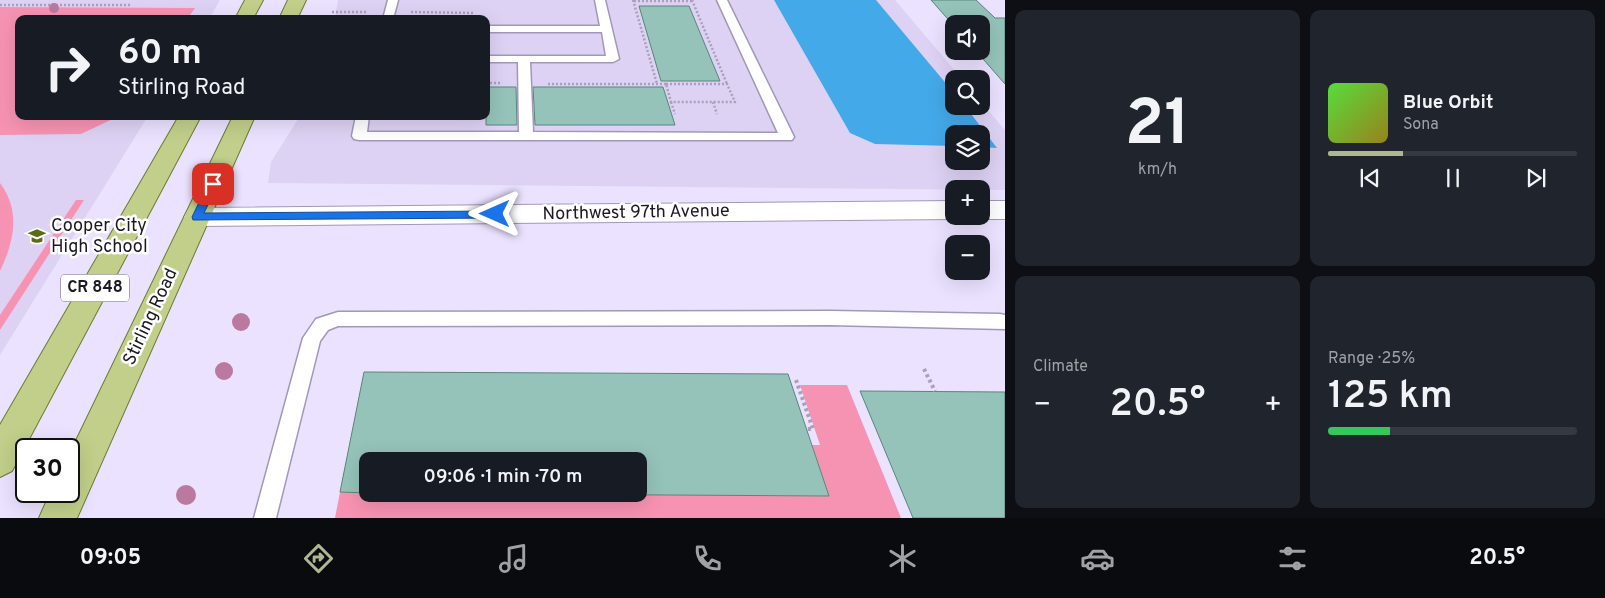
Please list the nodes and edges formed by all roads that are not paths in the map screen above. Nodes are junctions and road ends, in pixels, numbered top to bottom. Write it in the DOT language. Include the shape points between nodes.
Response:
graph roads {
  1 [pos="254,0"];
  2 [pos="297,0"];
  3 [pos="393,0"];
  4 [pos="600,0"];
  5 [pos="722,0"];
  6 [pos="246,15"];
  7 [pos="290,15"];
  8 [pos="389,15"];
  9 [pos="490,29"];
  10 [pos="606,29"];
  11 [pos="490,59"];
  12 [pos="524,59"];
  13 [pos="188,120"];
  14 [pos="242,120"];
  15 [pos="363,120"];
  16 [pos="526,136"];
  17 [pos="945,210"];
  18 [pos="990,210"];
  19 [pos="1005,210"];
  20 [pos="197,217"];
  21 [pos="1005,322"];
  22 [pos="0,459"];
  23 [pos="58,518"];
  24 [pos="265,518"];
  1 -- 6 [label="main road"];
  2 -- 7 [label="main road"];
  3 -- 8 [label="lane"];
  4 -- 10 [label="lane"];
  5 -- 16 [label="lane" via="787,137"];
  9 -- 10 [label="lane"];
  10 -- 12 [label="lane" via="613,59"];
  11 -- 12 [label="lane"];
  12 -- 16 [label="lane"];
  13 -- 22 [label="main road, CR 848"];
  14 -- 20 [label="main road, Stirling Road"];
  15 -- 16 [label="lane" via="358,136"];
  17 -- 20 [label="street, Northwest 97th Avenue"];
  18 -- 19 [label="street"];
  20 -- 23 [label="main road, Stirling Road"];
  21 -- 24 [label="lane" via="830,318 338,319 322,324 312,338"];
}
